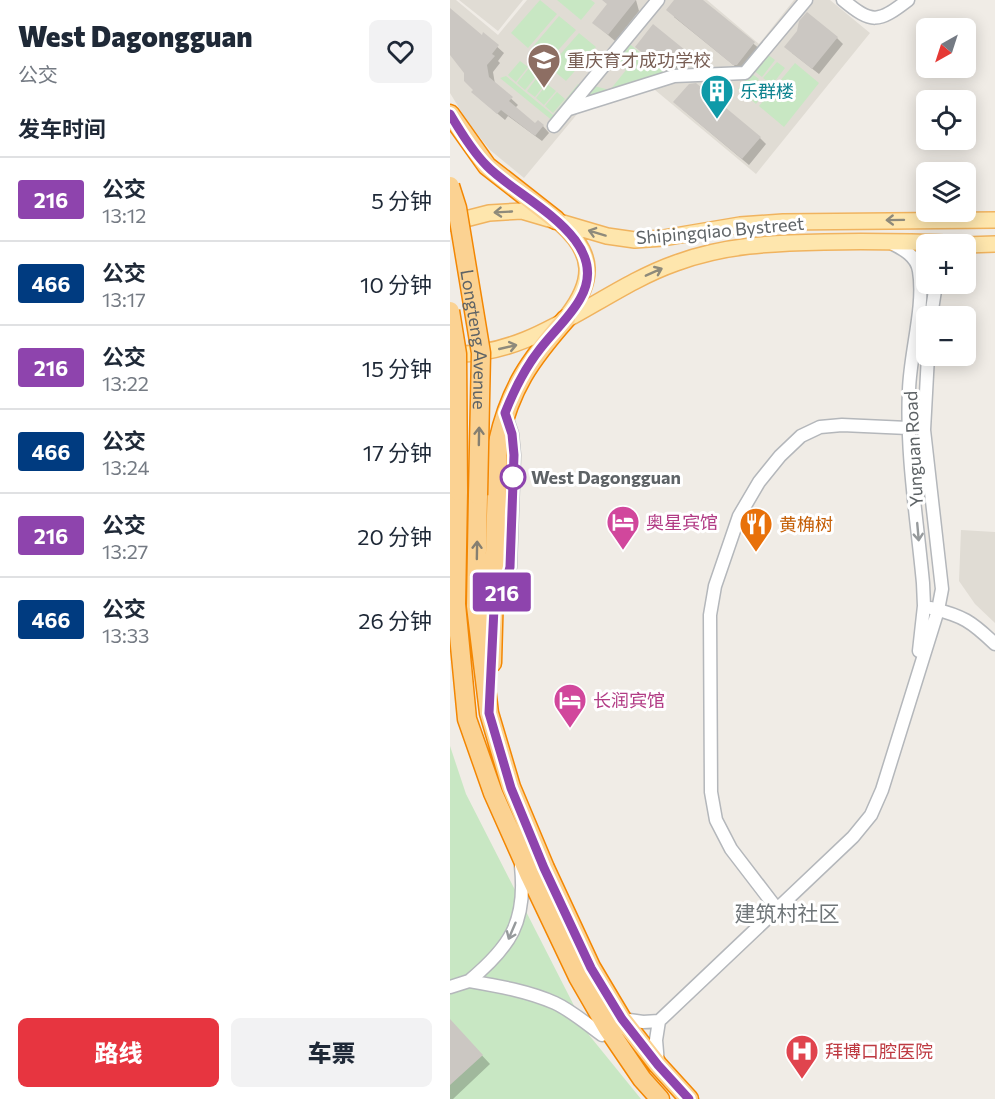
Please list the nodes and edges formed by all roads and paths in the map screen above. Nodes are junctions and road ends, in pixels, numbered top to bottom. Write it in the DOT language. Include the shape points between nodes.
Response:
graph roads {
  1 [pos="658,0"];
  2 [pos="806,0"];
  3 [pos="843,0"];
  4 [pos="908,0"];
  5 [pos="569,108"];
  6 [pos="450,114"];
  7 [pos="554,126"];
  8 [pos="450,186"];
  9 [pos="556,220"];
  10 [pos="995,220"];
  11 [pos="450,223"];
  12 [pos="885,241"];
  13 [pos="916,243"];
  14 [pos="995,244"];
  15 [pos="976,245"];
  16 [pos="916,260"];
  17 [pos="920,294"];
  18 [pos="450,311"];
  19 [pos="566,319"];
  20 [pos="450,354"];
  21 [pos="927,366"];
  22 [pos="480,405"];
  23 [pos="908,428"];
  24 [pos="924,606"];
  25 [pos="938,610"];
  26 [pos="995,644"];
  27 [pos="450,674"];
  28 [pos="917,676"];
  29 [pos="489,713"];
  30 [pos="519,853"];
  31 [pos="523,884"];
  32 [pos="777,909"];
  33 [pos="469,981"];
  34 [pos="450,987"];
  35 [pos="622,1019"];
  36 [pos="659,1021"];
  37 [pos="602,1035"];
  38 [pos="658,1065"];
  39 [pos="642,1079"];
  40 [pos="660,1099"];
  41 [pos="689,1099"];
  1 -- 5 [label="street"];
  2 -- 5 [label="street" via="745,73 674,76"];
  3 -- 4 [label="street" via="859,14 873,19 889,15"];
  5 -- 7 [label="street"];
  6 -- 9 [label="highway" via="487,166"];
  8 -- 22 [label="highway, Longteng Avenue, bridge" via="481,353"];
  10 -- 9 [label="main road, Shipingqiao Bystreet, one-way" via="772,222 635,240"];
  9 -- 11 [label="main road, Shipingqiao Bystreet, one-way" via="522,211 489,213"];
  9 -- 19 [label="main road" via="574,236 585,256 588,276 581,298"];
  12 -- 13 [label="main road, Shipingqiao Bystreet"];
  12 -- 16 [label="street, Yunguan Road" via="902,248"];
  19 -- 12 [label="main road, Shipingqiao Bystreet, one-way" via="651,273 700,255 772,243"];
  14 -- 15 [label="main road, Shipingqiao Bystreet"];
  17 -- 23 [label="street, Yunguan Road"];
  18 -- 30 [label="highway, Longteng Avenue, bridge" via="457,354 456,604 467,718"];
  20 -- 19 [label="main road, Shipingqiao Bystreet, one-way" via="465,355 518,344"];
  19 -- 29 [label="highway" via="538,350 515,388 498,442"];
  20 -- 22 [label="highway, bridge" via="468,378"];
  21 -- 25 [label="street, Yunguan Road" via="924,430 942,589"];
  29 -- 22 [label="highway, Longteng Avenue, one-way, bridge" via="476,606"];
  23 -- 24 [label="street, Yunguan Road, one-way"];
  23 -- 32 [label="street" via="842,425 820,427 801,436 759,482 739,516 715,586 710,615 711,792 716,820 731,849"];
  24 -- 25 [label="street"];
  24 -- 28 [label="street, Yunguan Road"];
  25 -- 26 [label="street" via="973,623"];
  25 -- 28 [label="street, Yunguan Road"];
  27 -- 31 [label="highway" via="460,725 483,798"];
  28 -- 32 [label="street, Yunguan Road" via="871,815"];
  29 -- 35 [label="highway" via="511,788 544,868 591,968"];
  30 -- 31 [label="street"];
  30 -- 39 [label="highway, Longteng Avenue" via="578,976"];
  31 -- 33 [label="street, one-way" via="511,937"];
  31 -- 37 [label="highway" via="569,980"];
  32 -- 36 [label="street, Yunguan Road"];
  33 -- 34 [label="street"];
  33 -- 37 [label="street" via="538,997 577,1016"];
  35 -- 36 [label="street"];
  35 -- 38 [label="highway"];
  36 -- 38 [label="street"];
  37 -- 39 [label="highway"];
  38 -- 41 [label="highway"];
  39 -- 40 [label="highway, Longteng Avenue"];
}
